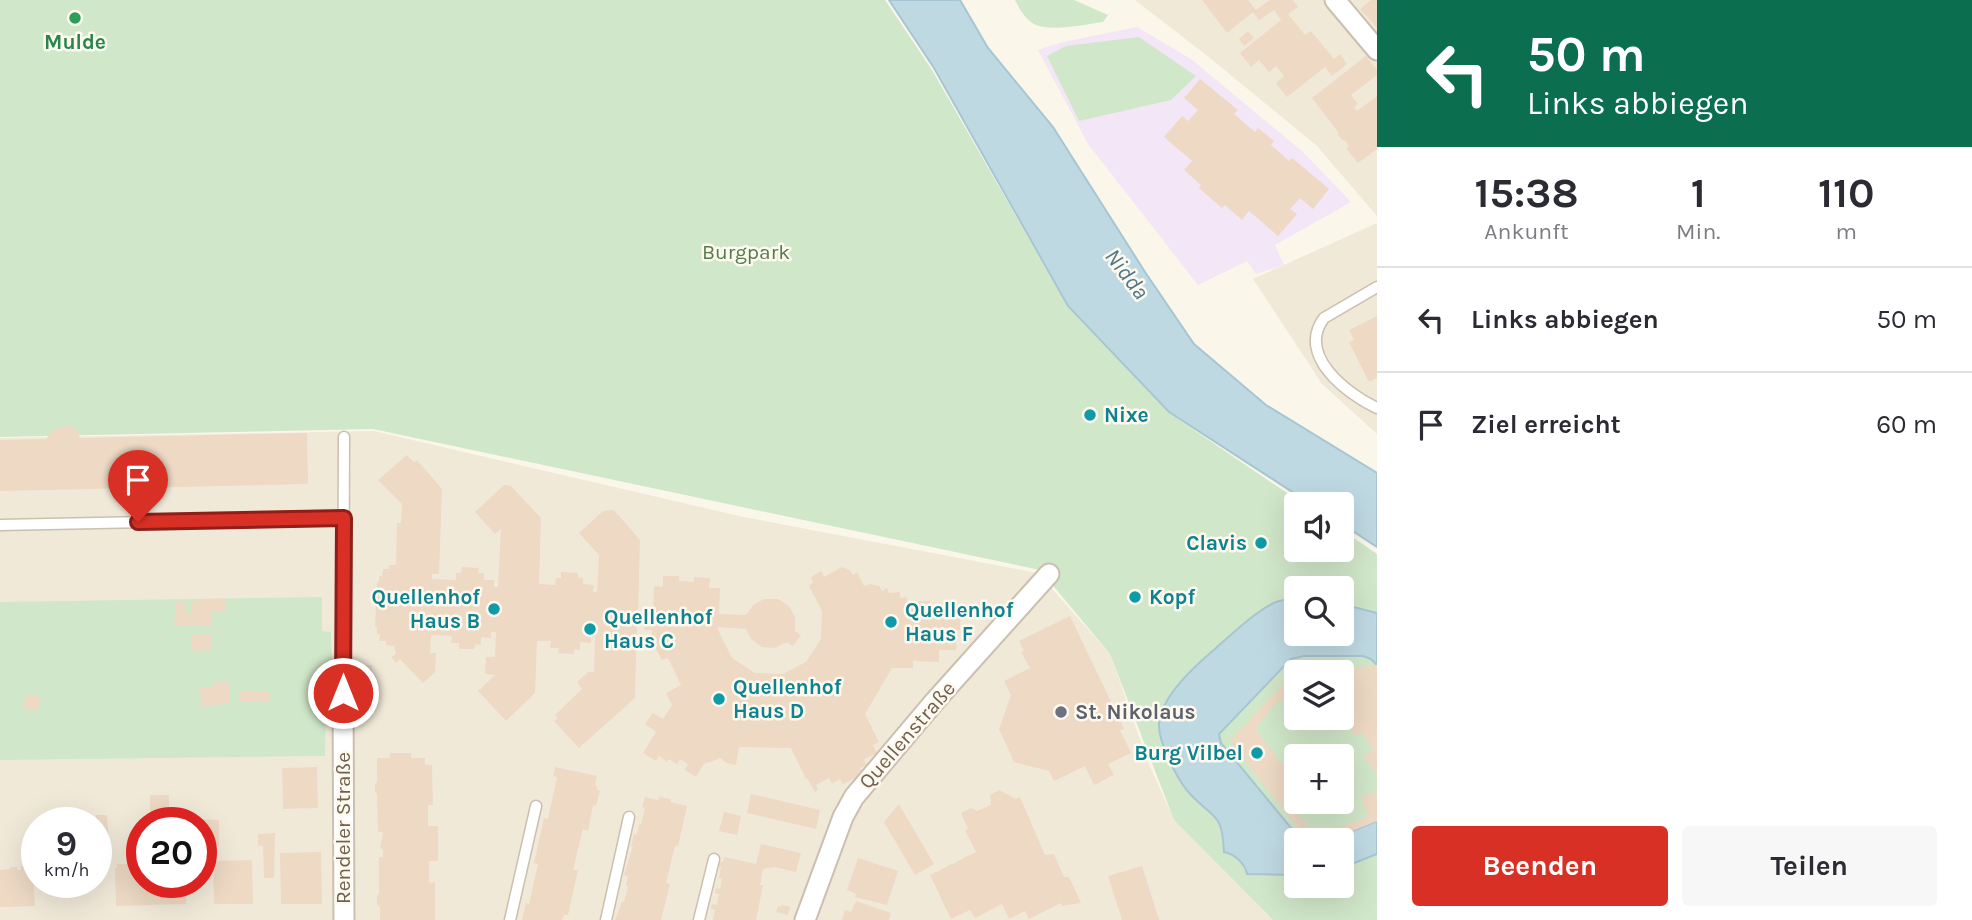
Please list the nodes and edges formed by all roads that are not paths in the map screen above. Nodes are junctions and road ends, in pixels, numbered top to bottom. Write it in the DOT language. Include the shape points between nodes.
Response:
graph roads {
  1 [pos="1335,0"];
  2 [pos="1377,50"];
  3 [pos="1377,287"];
  4 [pos="1377,408"];
  5 [pos="344,437"];
  6 [pos="344,518"];
  7 [pos="0,524"];
  8 [pos="1049,574"];
  9 [pos="343,693"];
  10 [pos="536,806"];
  11 [pos="629,817"];
  12 [pos="714,859"];
  13 [pos="344,920"];
  14 [pos="510,920"];
  15 [pos="606,920"];
  16 [pos="699,920"];
  17 [pos="804,920"];
  1 -- 2 [label="street"];
  3 -- 4 [label="lane" via="1324,318 1315,336 1318,354 1328,370 1342,386"];
  5 -- 6 [label="lane"];
  6 -- 7 [label="lane"];
  6 -- 9 [label="lane"];
  8 -- 17 [label="street, Quellenstraße" via="854,797 842,817"];
  9 -- 13 [label="street, Rendeler Straße"];
  10 -- 14 [label="lane"];
  11 -- 15 [label="lane"];
  12 -- 16 [label="lane"];
}
